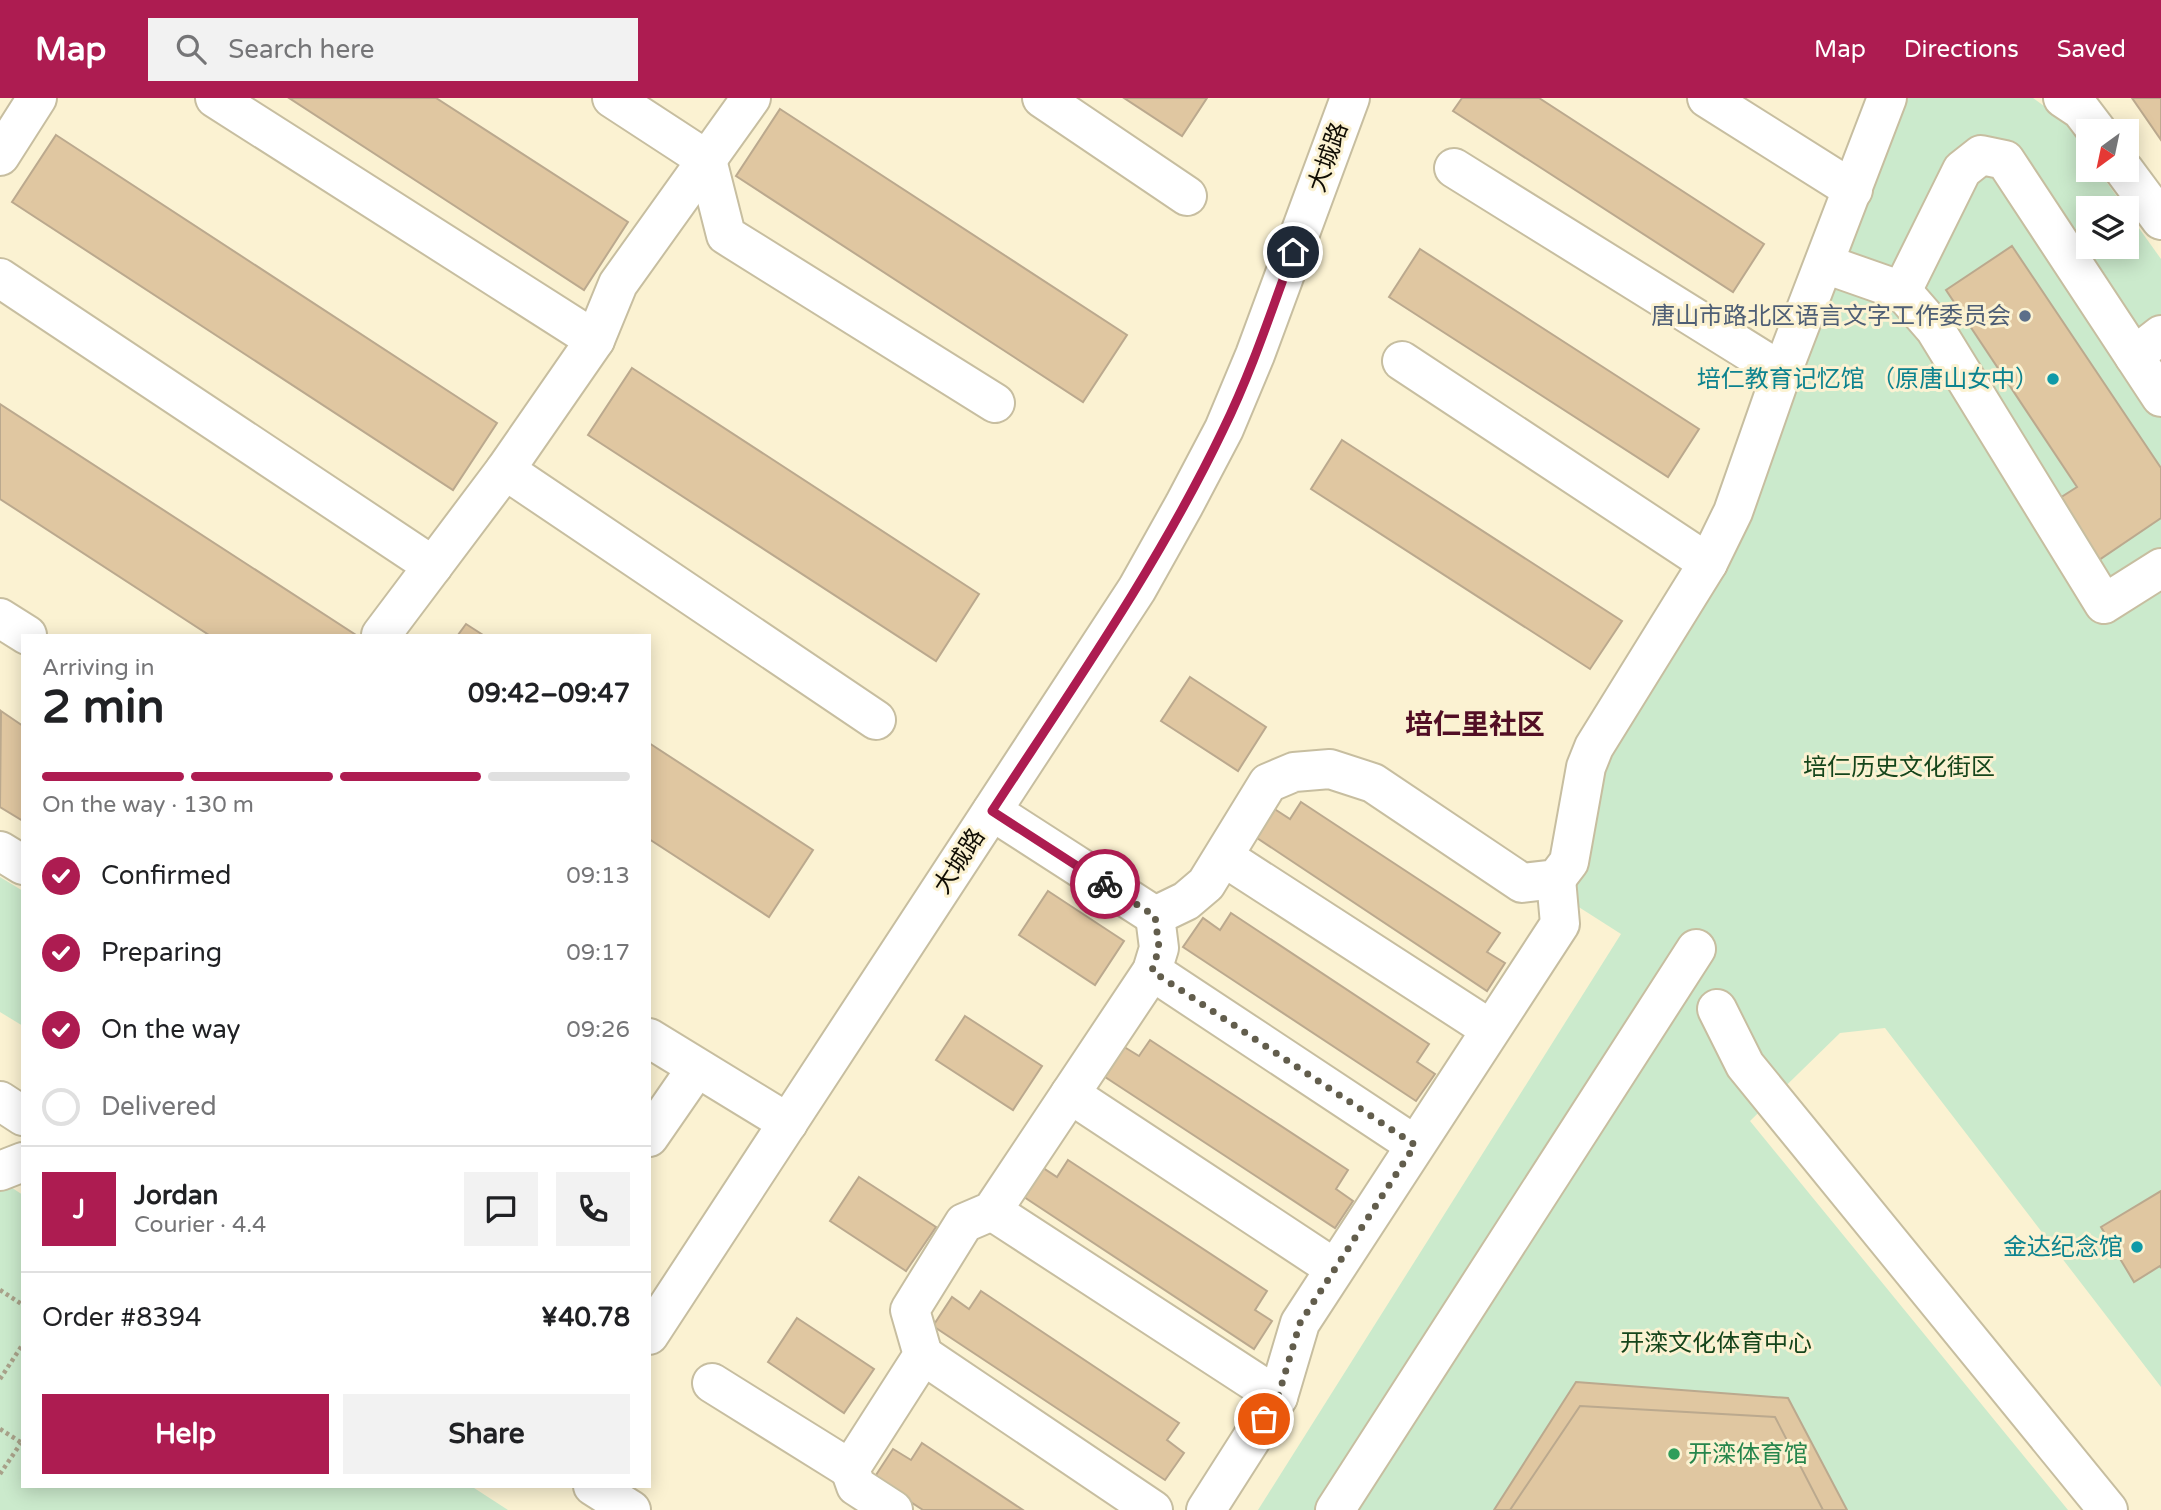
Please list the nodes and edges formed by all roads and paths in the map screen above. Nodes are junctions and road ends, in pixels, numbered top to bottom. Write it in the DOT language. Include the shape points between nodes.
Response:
graph roads {
  1 [pos="37,98"];
  2 [pos="215,98"];
  3 [pos="612,98"];
  4 [pos="751,98"];
  5 [pos="1042,98"];
  6 [pos="1350,98"];
  7 [pos="1707,98"];
  8 [pos="1887,98"];
  9 [pos="2063,98"];
  10 [pos="2088,119"];
  11 [pos="0,156"];
  12 [pos="707,160"];
  13 [pos="1454,168"];
  14 [pos="2133,182"];
  15 [pos="1853,190"];
  16 [pos="1187,196"];
  17 [pos="2161,220"];
  18 [pos="1825,264"];
  19 [pos="0,278"];
  20 [pos="1902,291"];
  21 [pos="595,340"];
  22 [pos="2148,345"];
  23 [pos="1402,361"];
  24 [pos="1782,372"];
  25 [pos="2161,397"];
  26 [pos="995,403"];
  27 [pos="505,470"];
  28 [pos="1707,563"];
  29 [pos="433,566"];
  30 [pos="2161,568"];
  31 [pos="0,618"];
  32 [pos="25,634"];
  33 [pos="382,634"];
  34 [pos="876,720"];
  35 [pos="992,811"];
  36 [pos="0,851"];
  37 [pos="1224,857"];
  38 [pos="21,864"];
  39 [pos="1556,879"];
  40 [pos="1155,916"];
  41 [pos="1696,949"];
  42 [pos="1152,971"];
  43 [pos="1717,1009"];
  44 [pos="1490,1029"];
  45 [pos="651,1039"];
  46 [pos="696,1069"];
  47 [pos="1070,1094"];
  48 [pos="0,1101"];
  49 [pos="21,1115"];
  50 [pos="788,1123"];
  51 [pos="651,1134"];
  52 [pos="1415,1145"];
  53 [pos="21,1163"];
  54 [pos="0,1171"];
  55 [pos="992,1211"];
  56 [pos="1334,1268"];
  57 [pos="0,1290"];
  58 [pos="21,1304"];
  59 [pos="651,1332"];
  60 [pos="21,1348"];
  61 [pos="923,1355"];
  62 [pos="0,1380"];
  63 [pos="712,1383"];
  64 [pos="1278,1397"];
  65 [pos="0,1429"];
  66 [pos="21,1442"];
  67 [pos="21,1444"];
  68 [pos="849,1469"];
  69 [pos="0,1474"];
  70 [pos="893,1510"];
  71 [pos="1153,1510"];
  72 [pos="1206,1510"];
  73 [pos="1335,1510"];
  74 [pos="2108,1510"];
  1 -- 11 [label="street"];
  2 -- 21 [label="street"];
  3 -- 12 [label="street"];
  4 -- 12 [label="street"];
  5 -- 16 [label="street"];
  6 -- 35 [label="street, 大城路" via="1224,429 1137,589"];
  7 -- 15 [label="street"];
  8 -- 15 [label="street"];
  9 -- 10 [label="street"];
  12 -- 21 [label="street" via="618,284"];
  12 -- 26 [label="street" via="726,235"];
  13 -- 24 [label="street"];
  14 -- 17 [label="street"];
  15 -- 18 [label="street"];
  18 -- 20 [label="street"];
  18 -- 24 [label="street"];
  19 -- 29 [label="street"];
  20 -- 22 [label="street" via="1962,170 1981,155 2005,160"];
  20 -- 30 [label="street" via="1934,329 2104,604"];
  21 -- 27 [label="street"];
  22 -- 25 [label="street"];
  23 -- 28 [label="street"];
  24 -- 28 [label="street" via="1733,512"];
  27 -- 29 [label="street"];
  27 -- 34 [label="street"];
  28 -- 39 [label="street" via="1594,747 1586,767 1569,862"];
  29 -- 33 [label="street"];
  31 -- 32 [label="street"];
  35 -- 40 [label="street"];
  35 -- 50 [label="street, 大城路"];
  36 -- 38 [label="street"];
  37 -- 39 [label="street" via="1268,783 1294,772 1330,769 1373,783 1522,883"];
  37 -- 40 [label="street" via="1206,884 1186,901"];
  37 -- 44 [label="street"];
  39 -- 44 [label="street" via="1560,924"];
  40 -- 42 [label="street" via="1159,948"];
  41 -- 73 [label="street"];
  42 -- 47 [label="street"];
  42 -- 52 [label="street"];
  43 -- 74 [label="street" via="1745,1065"];
  44 -- 52 [label="street"];
  45 -- 46 [label="street"];
  46 -- 50 [label="street"];
  46 -- 51 [label="street"];
  47 -- 55 [label="street"];
  47 -- 56 [label="street"];
  48 -- 49 [label="street"];
  50 -- 59 [label="street, 大城路"];
  52 -- 56 [label="street"];
  53 -- 54 [label="street"];
  55 -- 61 [label="street" via="964,1223 910,1310"];
  55 -- 64 [label="street"];
  56 -- 64 [label="street" via="1300,1323"];
  57 -- 58 [label="path"];
  60 -- 62 [label="path"];
  61 -- 68 [label="street"];
  61 -- 71 [label="street"];
  63 -- 68 [label="street"];
  64 -- 72 [label="street"];
  65 -- 66 [label="path"];
  67 -- 69 [label="path"];
  68 -- 70 [label="street" via="856,1486"];
}
